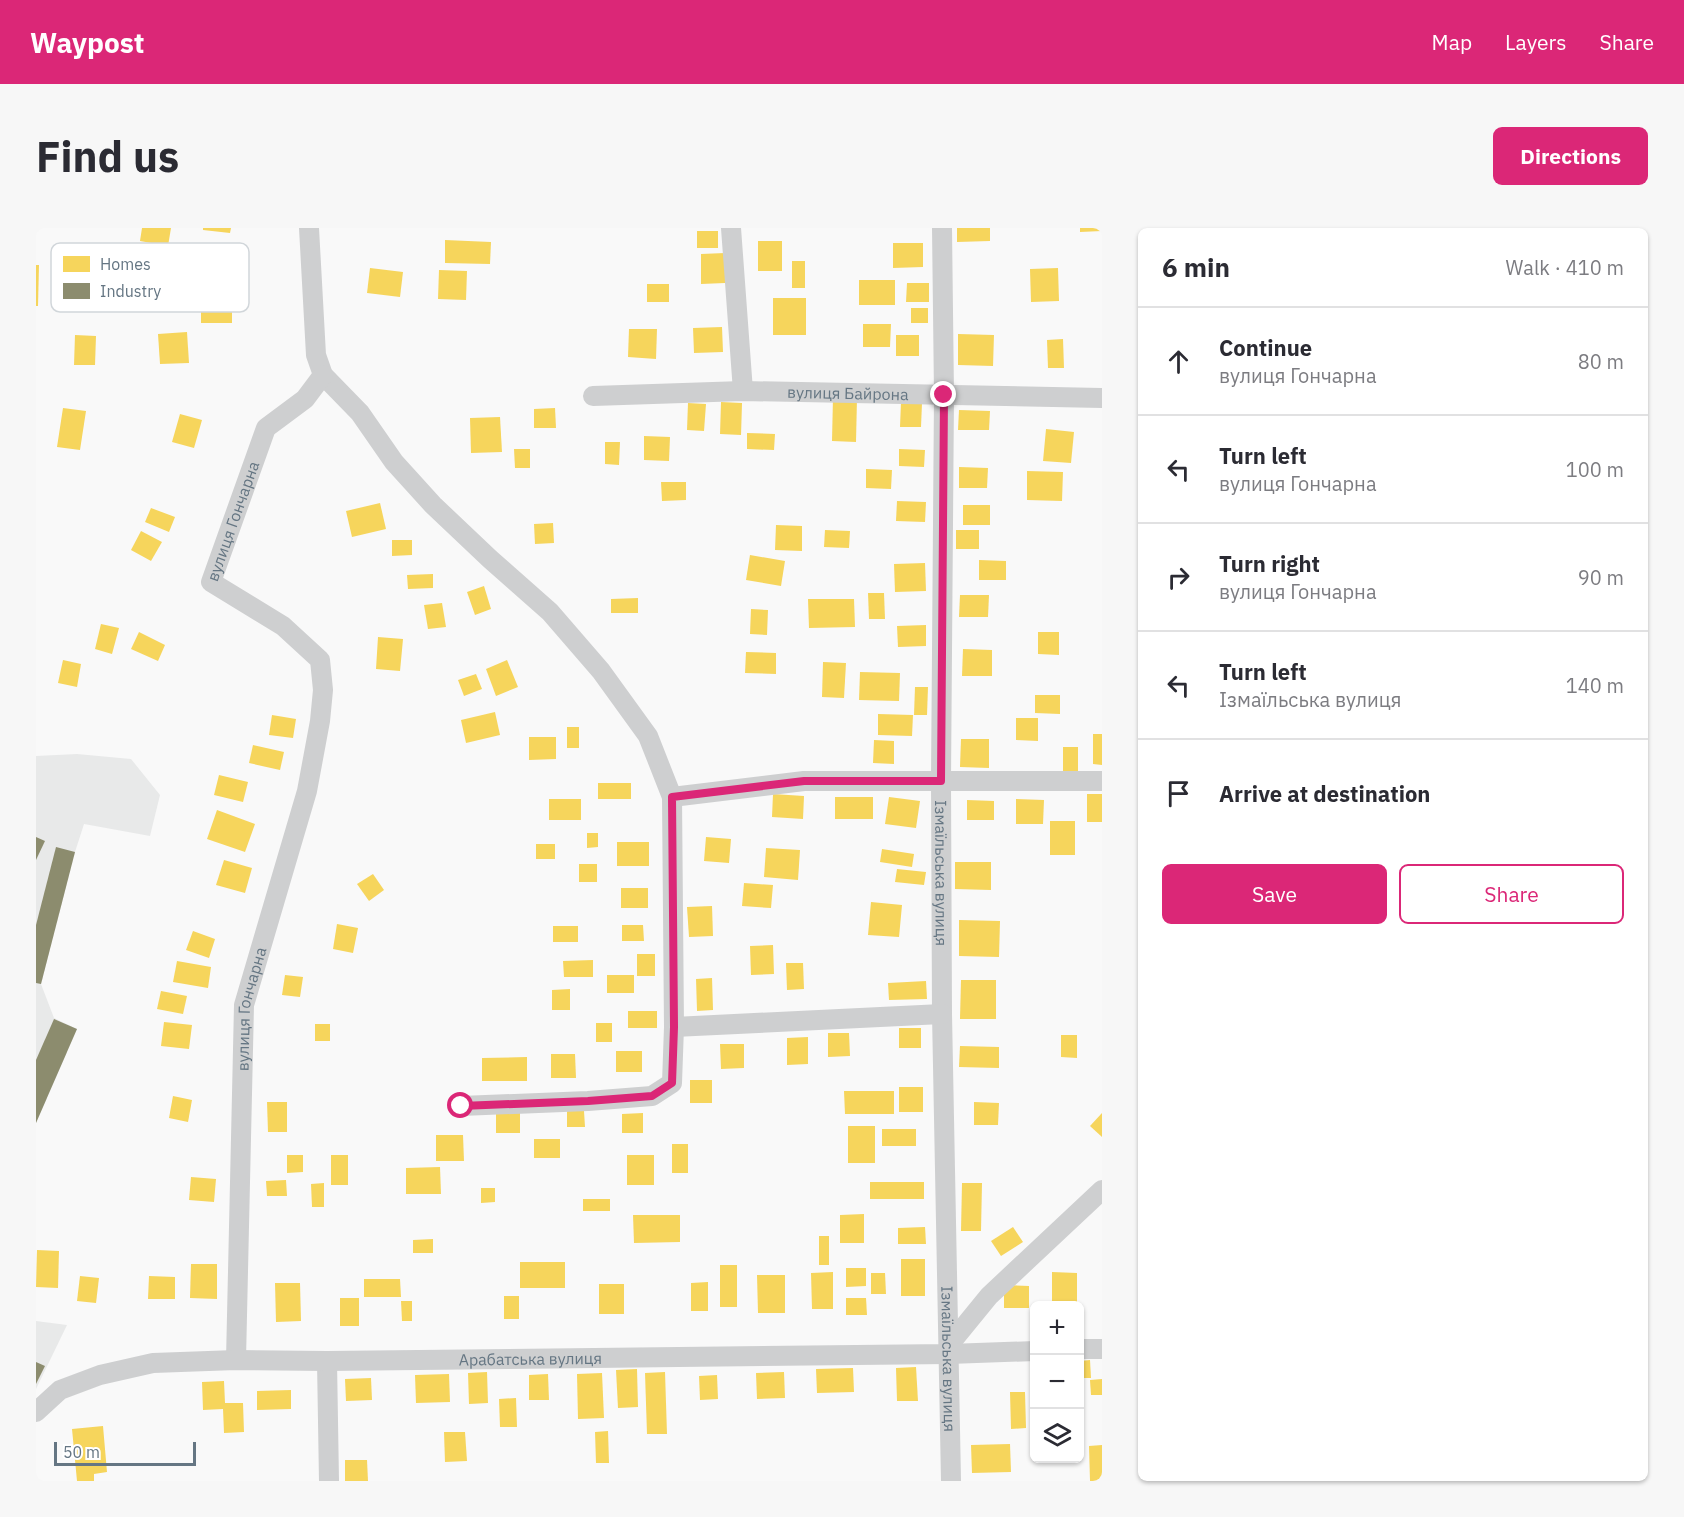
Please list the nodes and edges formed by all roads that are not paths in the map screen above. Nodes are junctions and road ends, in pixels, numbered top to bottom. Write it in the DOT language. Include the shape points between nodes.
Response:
graph roads {
  1 [pos="309,228"];
  2 [pos="731,228"];
  3 [pos="942,228"];
  4 [pos="323,375"];
  5 [pos="743,391"];
  6 [pos="944,395"];
  7 [pos="593,396"];
  8 [pos="1102,398"];
  9 [pos="941,781"];
  10 [pos="1102,781"];
  11 [pos="672,797"];
  12 [pos="942,1014"];
  13 [pos="674,1027"];
  14 [pos="461,1106"];
  15 [pos="1102,1190"];
  16 [pos="949,1349"];
  17 [pos="1084,1349"];
  18 [pos="1102,1349"];
  19 [pos="1030,1351"];
  20 [pos="236,1360"];
  21 [pos="327,1361"];
  22 [pos="37,1410"];
  23 [pos="329,1481"];
  24 [pos="951,1481"];
  1 -- 4 [label="street" via="316,355"];
  2 -- 5 [label="street"];
  3 -- 6 [label="street, Ізмаїльська вулиця"];
  4 -- 11 [label="street" via="360,413 394,462 433,505 550,612 601,671 648,736"];
  4 -- 20 [label="street, вулиця Гончарна" via="305,399 266,428 211,582 283,626 320,660 323,690 307,791 244,1005"];
  5 -- 6 [label="street, вулиця Байрона"];
  5 -- 7 [label="street, вулиця Байрона"];
  6 -- 8 [label="street, вулиця Байрона"];
  6 -- 9 [label="street, Ізмаїльська вулиця"];
  9 -- 10 [label="street"];
  9 -- 11 [label="street" via="804,781"];
  9 -- 12 [label="street, Ізмаїльська вулиця"];
  11 -- 13 [label="street"];
  12 -- 13 [label="street"];
  12 -- 16 [label="street, Ізмаїльська вулиця"];
  13 -- 14 [label="street" via="672,1083 652,1096"];
  15 -- 16 [label="street" via="988,1296"];
  16 -- 19 [label="street, Арабатська вулиця"];
  16 -- 21 [label="street, Арабатська вулиця"];
  16 -- 24 [label="street, Ізмаїльська вулиця"];
  17 -- 18 [label="street"];
  20 -- 21 [label="street, Арабатська вулиця"];
  20 -- 22 [label="street, Арабатська вулиця" via="153,1363 100,1375 60,1390"];
  21 -- 23 [label="street"];
}
